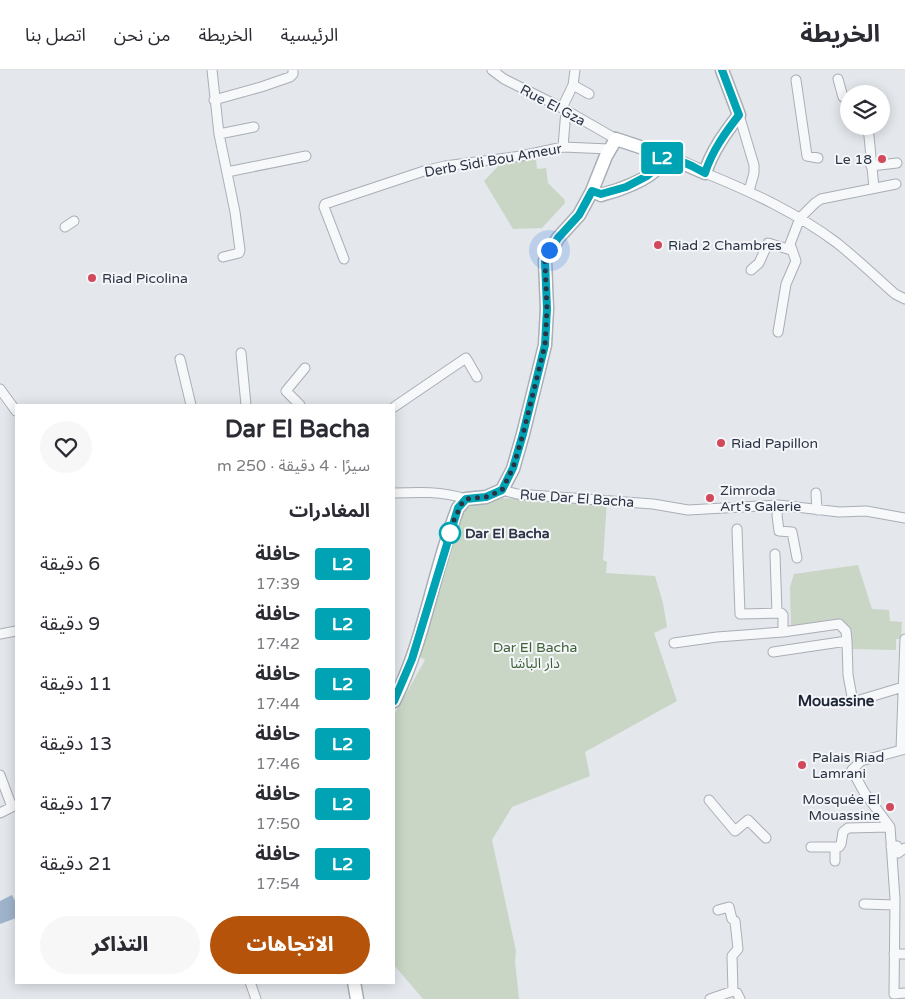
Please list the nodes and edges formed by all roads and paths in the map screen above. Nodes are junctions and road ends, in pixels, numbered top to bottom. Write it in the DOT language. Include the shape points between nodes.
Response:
graph roads {
  1 [pos="212,70"];
  2 [pos="294,70"];
  3 [pos="492,70"];
  4 [pos="575,70"];
  5 [pos="722,70"];
  6 [pos="796,80"];
  7 [pos="838,80"];
  8 [pos="573,85"];
  9 [pos="840,87"];
  10 [pos="589,94"];
  11 [pos="214,100"];
  12 [pos="564,109"];
  13 [pos="739,115"];
  14 [pos="254,127"];
  15 [pos="219,134"];
  16 [pos="868,135"];
  17 [pos="612,144"];
  18 [pos="563,147"];
  19 [pos="664,154"];
  20 [pos="306,156"];
  21 [pos="818,158"];
  22 [pos="897,163"];
  23 [pos="870,166"];
  24 [pos="227,172"];
  25 [pos="705,173"];
  26 [pos="896,184"];
  27 [pos="874,188"];
  28 [pos="592,191"];
  29 [pos="749,191"];
  30 [pos="800,218"];
  31 [pos="74,221"];
  32 [pos="65,227"];
  33 [pos="791,250"];
  34 [pos="223,257"];
  35 [pos="344,259"];
  36 [pos="751,270"];
  37 [pos="904,298"];
  38 [pos="778,332"];
  39 [pos="241,353"];
  40 [pos="180,359"];
  41 [pos="305,368"];
  42 [pos="477,376"];
  43 [pos="0,389"];
  44 [pos="191,404"];
  45 [pos="246,404"];
  46 [pos="299,404"];
  47 [pos="395,406"];
  48 [pos="15,410"];
  49 [pos="502,490"];
  50 [pos="395,493"];
  51 [pos="816,493"];
  52 [pos="466,499"];
  53 [pos="779,505"];
  54 [pos="817,510"];
  55 [pos="905,518"];
  56 [pos="737,529"];
  57 [pos="775,554"];
  58 [pos="797,558"];
  59 [pos="777,613"];
  60 [pos="15,631"];
  61 [pos="783,632"];
  62 [pos="0,634"];
  63 [pos="905,640"];
  64 [pos="847,641"];
  65 [pos="674,643"];
  66 [pos="773,652"];
  67 [pos="903,687"];
  68 [pos="395,699"];
  69 [pos="903,750"];
  70 [pos="0,774"];
  71 [pos="709,800"];
  72 [pos="14,806"];
  73 [pos="0,813"];
  74 [pos="890,827"];
  75 [pos="766,838"];
  76 [pos="811,847"];
  77 [pos="891,847"];
  78 [pos="835,848"];
  79 [pos="905,848"];
  80 [pos="835,861"];
  81 [pos="864,904"];
  82 [pos="895,905"];
  83 [pos="718,910"];
  84 [pos="894,954"];
  85 [pos="905,954"];
  86 [pos="251,984"];
  87 [pos="354,984"];
  88 [pos="732,991"];
  89 [pos="905,993"];
  90 [pos="892,996"];
  91 [pos="256,999"];
  92 [pos="357,999"];
  93 [pos="710,999"];
  94 [pos="740,999"];
  1 -- 11 [label="street"];
  2 -- 11 [label="street" via="290,77"];
  3 -- 12 [label="street, Rue El Gza"];
  4 -- 8 [label="street"];
  5 -- 13 [label="street"];
  6 -- 21 [label="street" via="807,156"];
  7 -- 9 [label="street"];
  8 -- 10 [label="street"];
  8 -- 12 [label="street"];
  11 -- 15 [label="street"];
  12 -- 17 [label="street, Rue El Gza"];
  12 -- 18 [label="street"];
  13 -- 25 [label="street" via="720,140"];
  13 -- 29 [label="street" via="754,165"];
  14 -- 15 [label="street"];
  15 -- 24 [label="street"];
  16 -- 23 [label="street"];
  17 -- 18 [label="street, Derb Sidi Bou Ameur"];
  17 -- 19 [label="street"];
  17 -- 28 [label="street"];
  18 -- 35 [label="street, Derb Sidi Bou Ameur" via="438,168 325,204"];
  19 -- 25 [label="street"];
  19 -- 28 [label="street" via="659,166 626,187 601,194"];
  20 -- 24 [label="street"];
  22 -- 23 [label="street"];
  23 -- 27 [label="street"];
  24 -- 34 [label="street" via="240,252"];
  25 -- 29 [label="street"];
  26 -- 27 [label="street"];
  27 -- 30 [label="street" via="822,199"];
  28 -- 49 [label="street" via="579,215 558,238 545,261 547,309 542,361 513,468"];
  29 -- 30 [label="street"];
  30 -- 33 [label="street" via="790,244"];
  30 -- 37 [label="street" via="838,244 895,294"];
  31 -- 32 [label="street"];
  33 -- 36 [label="street" via="768,243 759,263"];
  33 -- 38 [label="street" via="796,261 786,284"];
  39 -- 45 [label="street"];
  40 -- 44 [label="street"];
  41 -- 46 [label="street" via="286,391"];
  42 -- 47 [label="street" via="466,358"];
  43 -- 48 [label="street"];
  49 -- 52 [label="street, Rue Dar El Bacha" via="486,497"];
  49 -- 53 [label="street, Rue Dar El Bacha" via="524,495 653,504 688,510"];
  50 -- 52 [label="street" via="435,492"];
  51 -- 54 [label="street"];
  52 -- 68 [label="street" via="458,508 409,670"];
  53 -- 54 [label="street, Rue Dar El Bacha"];
  53 -- 58 [label="street" via="779,531 792,532"];
  54 -- 55 [label="street, Rue Dar El Bacha" via="866,511"];
  56 -- 59 [label="street" via="740,614"];
  57 -- 59 [label="street"];
  59 -- 61 [label="street" via="783,614"];
  60 -- 62 [label="street"];
  61 -- 64 [label="street" via="839,624 846,631"];
  61 -- 65 [label="street"];
  63 -- 67 [label="street"];
  64 -- 66 [label="street"];
  64 -- 67 [label="street" via="852,702"];
  67 -- 69 [label="street"];
  69 -- 74 [label="street" via="861,761 852,770"];
  70 -- 72 [label="street"];
  71 -- 75 [label="street" via="735,830 748,820"];
  72 -- 73 [label="street"];
  74 -- 77 [label="street"];
  74 -- 78 [label="street" via="846,829 840,846"];
  76 -- 78 [label="street"];
  77 -- 79 [label="street" via="897,846 898,853"];
  77 -- 82 [label="street"];
  78 -- 80 [label="street"];
  81 -- 82 [label="street"];
  82 -- 84 [label="street"];
  83 -- 88 [label="street" via="729,907 735,921 738,949 732,956"];
  84 -- 85 [label="street"];
  84 -- 90 [label="street"];
  86 -- 91 [label="street"];
  87 -- 92 [label="street"];
  88 -- 93 [label="street"];
  88 -- 94 [label="street"];
  89 -- 90 [label="street"];
}
